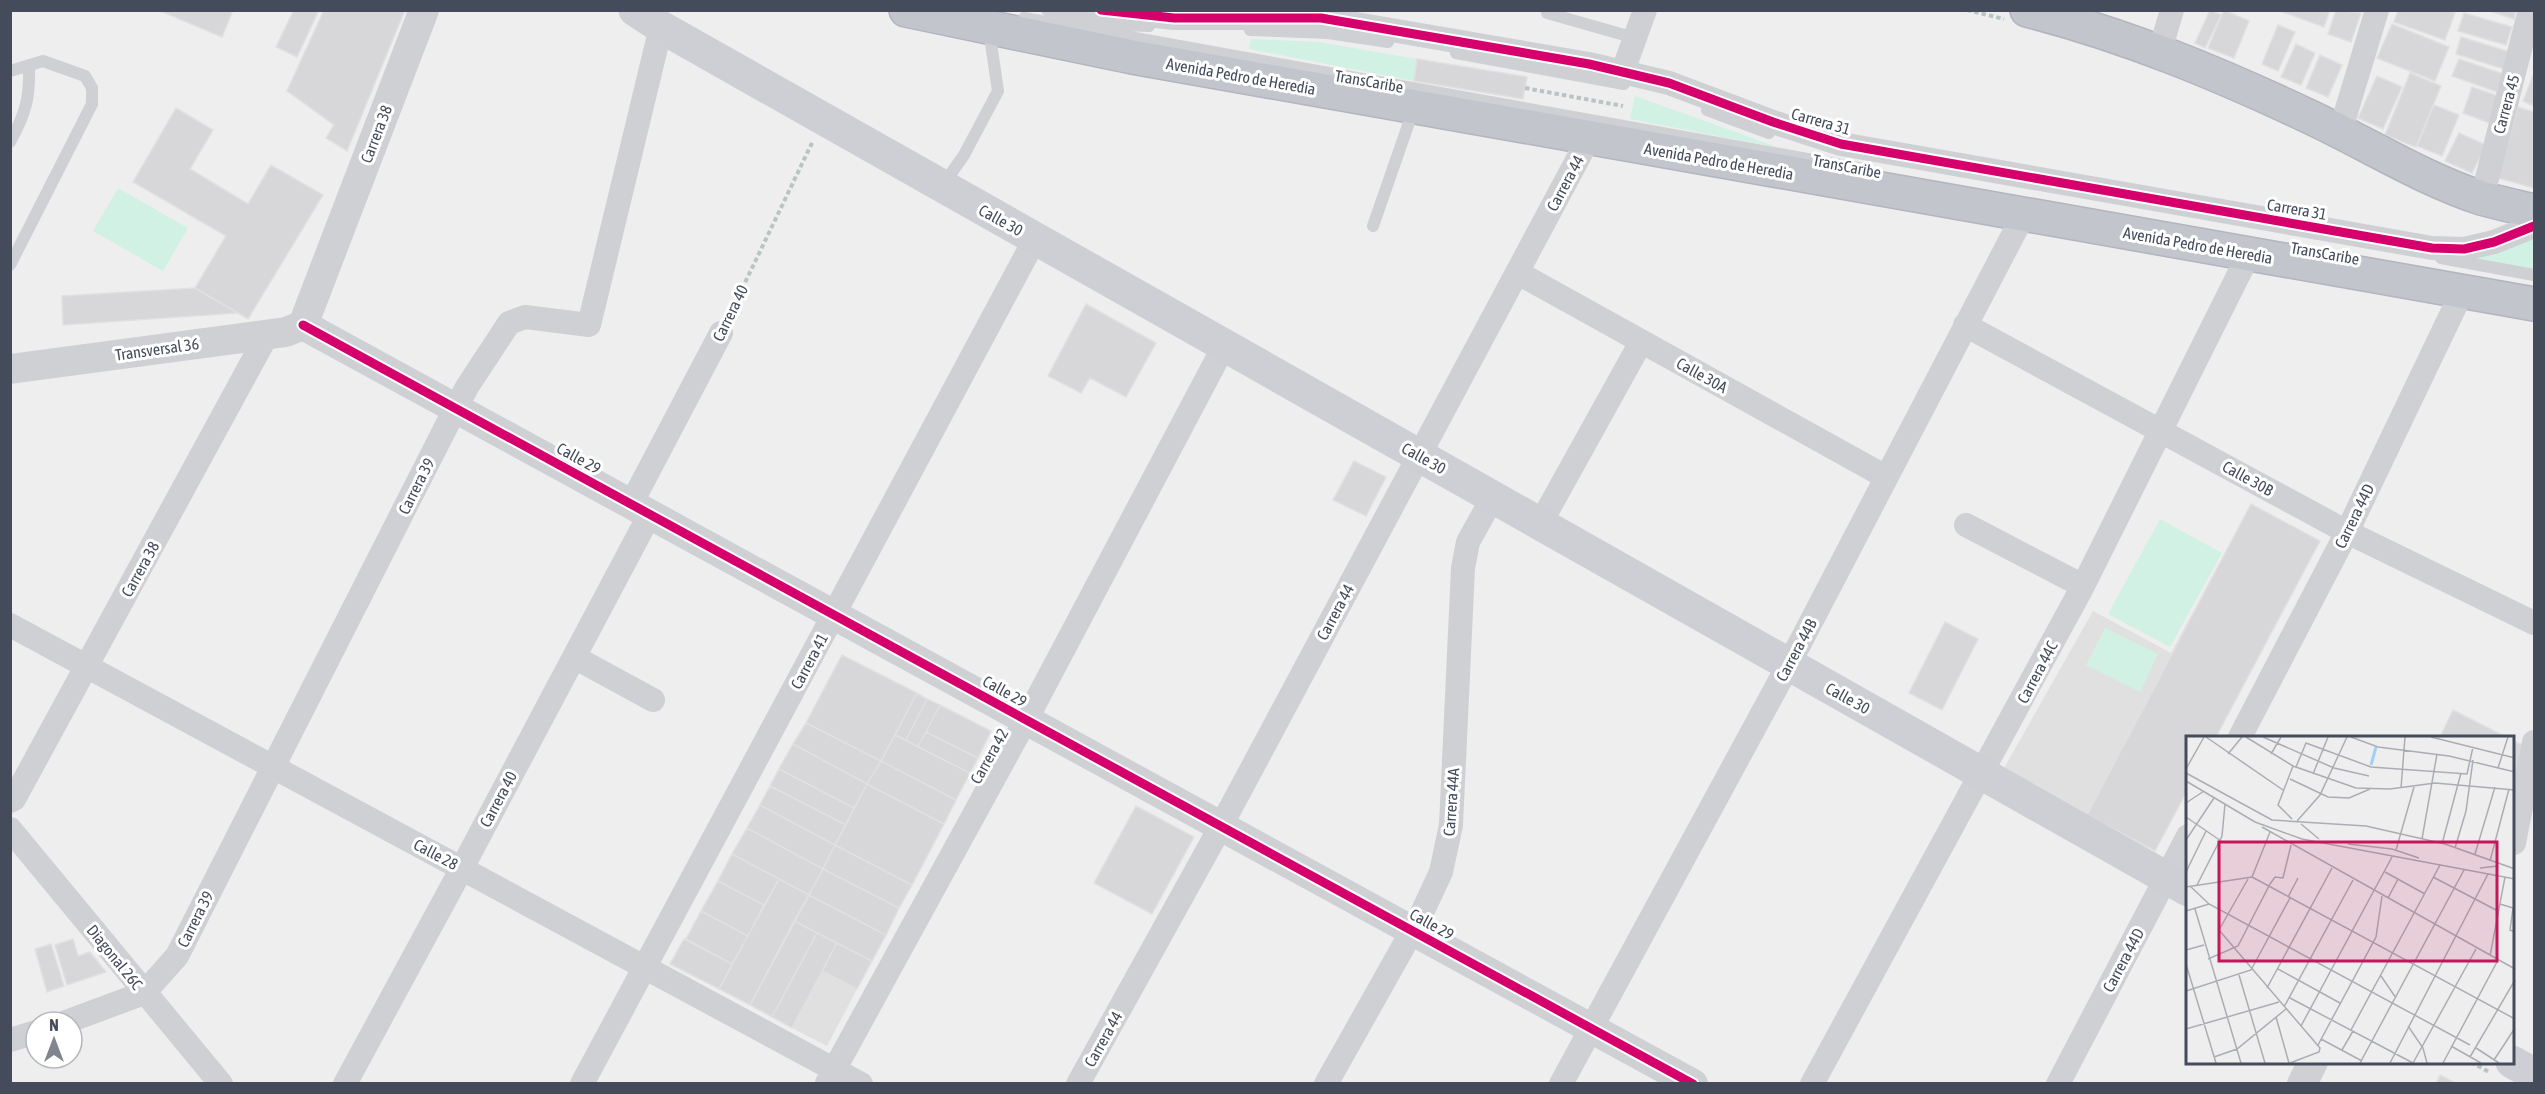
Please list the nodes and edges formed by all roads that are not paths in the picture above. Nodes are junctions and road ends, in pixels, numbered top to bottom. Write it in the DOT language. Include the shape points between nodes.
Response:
graph roads {
  1 [pos="424,10"];
  2 [pos="906,10"];
  3 [pos="1047,10"];
  4 [pos="1101,10"];
  5 [pos="1645,10"];
  6 [pos="2172,10"];
  7 [pos="2376,10"];
  8 [pos="2530,10"];
  9 [pos="2041,12"];
  10 [pos="1547,13"];
  11 [pos="648,16"];
  12 [pos="1002,23"];
  13 [pos="1635,38"];
  14 [pos="2160,51"];
  15 [pos="29,65"];
  16 [pos="10,71"];
  17 [pos="1623,71"];
  18 [pos="1414,107"];
  19 [pos="2340,132"];
  20 [pos="1589,138"];
  21 [pos="10,142"];
  22 [pos="1872,171"];
  23 [pos="942,186"];
  24 [pos="2482,198"];
  25 [pos="2535,211"];
  26 [pos="2024,214"];
  27 [pos="1373,226"];
  28 [pos="2535,226"];
  29 [pos="1035,239"];
  30 [pos="2249,254"];
  31 [pos="10,265"];
  32 [pos="1518,273"];
  33 [pos="2535,275"];
  34 [pos="2462,292"];
  35 [pos="2535,304"];
  36 [pos="303,324"];
  37 [pos="1965,324"];
  38 [pos="721,333"];
  39 [pos="267,334"];
  40 [pos="1641,342"];
  41 [pos="1224,345"];
  42 [pos="10,369"];
  43 [pos="456,408"];
  44 [pos="2162,430"];
  45 [pos="1419,455"];
  46 [pos="1886,477"];
  47 [pos="1493,497"];
  48 [pos="640,509"];
  49 [pos="1540,524"];
  50 [pos="1966,525"];
  51 [pos="2347,532"];
  52 [pos="2083,586"];
  53 [pos="833,614"];
  54 [pos="2535,623"];
  55 [pos="10,625"];
  56 [pos="574,657"];
  57 [pos="1789,664"];
  58 [pos="87,666"];
  59 [pos="653,700"];
  60 [pos="1026,719"];
  61 [pos="2241,736"];
  62 [pos="2535,742"];
  63 [pos="273,766"];
  64 [pos="1982,773"];
  65 [pos="10,801"];
  66 [pos="1221,826"];
  67 [pos="10,829"];
  68 [pos="2521,836"];
  69 [pos="2186,845"];
  70 [pos="462,868"];
  71 [pos="2177,884"];
  72 [pos="1412,931"];
  73 [pos="646,967"];
  74 [pos="144,993"];
  75 [pos="84,1015"];
  76 [pos="1592,1028"];
  77 [pos="2312,1064"];
  78 [pos="2515,1064"];
  79 [pos="2535,1074"];
  80 [pos="831,1076"];
  81 [pos="221,1083"];
  82 [pos="345,1083"];
  83 [pos="582,1083"];
  84 [pos="861,1083"];
  85 [pos="1078,1083"];
  86 [pos="1326,1083"];
  87 [pos="1561,1083"];
  88 [pos="1693,1083"];
  89 [pos="1812,1083"];
  90 [pos="2058,1083"];
  91 [pos="2302,1083"];
  1 -- 36 [label="street, Carrera 38"];
  2 -- 12 [label="highway, Avenida Pedro de Heredia"];
  3 -- 33 [label="lane, TransCaribe" via="1120,25 1317,32 1416,46 1641,88 1679,98 1772,134 1854,155"];
  4 -- 17 [label="street, Carrera 31" via="1174,18 1321,18 1357,22"];
  5 -- 13 [label="street"];
  6 -- 14 [label="street"];
  7 -- 19 [label="street"];
  8 -- 24 [label="street, Carrera 45"];
  9 -- 14 [label="highway"];
  10 -- 13 [label="lane"];
  11 -- 23 [label="main road, Calle 30"];
  11 -- 43 [label="street, Carrera 39" via="588,325 525,317 509,323"];
  12 -- 18 [label="highway, Avenida Pedro de Heredia" via="1132,57"];
  12 -- 22 [label="lane, TransCaribe"];
  12 -- 23 [label="lane" via="996,98"];
  13 -- 17 [label="street"];
  14 -- 19 [label="highway"];
  15 -- 16 [label="lane"];
  15 -- 21 [label="lane" via="30,93 25,115"];
  15 -- 31 [label="lane" via="43,61 85,76 92,88 92,104"];
  17 -- 28 [label="street, Carrera 31" via="1669,82 1841,144 2421,246 2464,249"];
  18 -- 20 [label="highway, Avenida Pedro de Heredia"];
  18 -- 27 [label="lane"];
  19 -- 24 [label="highway"];
  20 -- 26 [label="highway, Avenida Pedro de Heredia"];
  20 -- 32 [label="street, Carrera 44"];
  23 -- 29 [label="main road, Calle 30"];
  24 -- 25 [label="highway"];
  26 -- 30 [label="highway, Avenida Pedro de Heredia"];
  26 -- 37 [label="street, Carrera 44B"];
  29 -- 41 [label="main road, Calle 30"];
  29 -- 53 [label="street, Carrera 41"];
  30 -- 34 [label="highway, Avenida Pedro de Heredia"];
  30 -- 44 [label="street, Carrera 44C"];
  32 -- 40 [label="street, Calle 30A"];
  32 -- 45 [label="street, Carrera 44"];
  34 -- 35 [label="highway, Avenida Pedro de Heredia"];
  34 -- 51 [label="street, Carrera 44D"];
  36 -- 39 [label="street, Transversal 36" via="286,332"];
  36 -- 43 [label="street, Calle 29"];
  37 -- 44 [label="street, Calle 30B"];
  37 -- 46 [label="street, Carrera 44B"];
  38 -- 48 [label="street, Carrera 40"];
  39 -- 42 [label="street, Transversal 36"];
  39 -- 58 [label="street, Carrera 38"];
  40 -- 46 [label="street, Calle 30A"];
  40 -- 49 [label="street"];
  41 -- 45 [label="main road, Calle 30"];
  41 -- 60 [label="street, Carrera 42"];
  43 -- 48 [label="street, Calle 29"];
  43 -- 63 [label="street, Carrera 39"];
  44 -- 51 [label="street, Calle 30B"];
  44 -- 52 [label="street, Carrera 44C"];
  45 -- 47 [label="main road, Calle 30"];
  45 -- 66 [label="street, Carrera 44"];
  46 -- 57 [label="street, Carrera 44B"];
  47 -- 49 [label="main road, Calle 30"];
  47 -- 72 [label="street, Carrera 44A" via="1468,542 1463,568 1448,844 1441,872"];
  48 -- 53 [label="street, Calle 29"];
  48 -- 56 [label="street, Carrera 40"];
  49 -- 57 [label="main road, Calle 30"];
  50 -- 52 [label="street"];
  51 -- 54 [label="street, Calle 30B"];
  51 -- 61 [label="street, Carrera 44D"];
  52 -- 64 [label="street, Carrera 44C"];
  53 -- 60 [label="street, Calle 29"];
  53 -- 73 [label="street, Carrera 41"];
  55 -- 58 [label="street, Calle 28"];
  56 -- 59 [label="street"];
  56 -- 70 [label="street, Carrera 40"];
  57 -- 64 [label="main road, Calle 30"];
  57 -- 76 [label="street, Carrera 44B"];
  58 -- 63 [label="street, Calle 28"];
  58 -- 65 [label="street, Carrera 38"];
  60 -- 66 [label="street, Calle 29"];
  60 -- 80 [label="street, Carrera 42"];
  62 -- 68 [label="street"];
  63 -- 70 [label="street, Calle 28"];
  63 -- 74 [label="street, Carrera 39" via="177,956"];
  64 -- 71 [label="main road, Calle 30"];
  64 -- 89 [label="street, Carrera 44C"];
  66 -- 72 [label="street, Calle 29"];
  66 -- 85 [label="street, Carrera 44"];
  67 -- 74 [label="street, Diagonal 26C"];
  69 -- 71 [label="street, Carrera 44D"];
  70 -- 73 [label="street, Calle 28"];
  70 -- 82 [label="street, Carrera 40"];
  71 -- 90 [label="street, Carrera 44D"];
  72 -- 76 [label="street, Calle 29"];
  72 -- 86 [label="street, Carrera 44A"];
  73 -- 80 [label="street, Calle 28"];
  73 -- 83 [label="street, Carrera 41"];
  74 -- 75 [label="street"];
  74 -- 81 [label="street, Diagonal 26C"];
  76 -- 87 [label="street, Carrera 44B"];
  76 -- 88 [label="street, Calle 29"];
  77 -- 91 [label="street"];
  78 -- 79 [label="main road"];
  80 -- 84 [label="street, Calle 28"];
}
